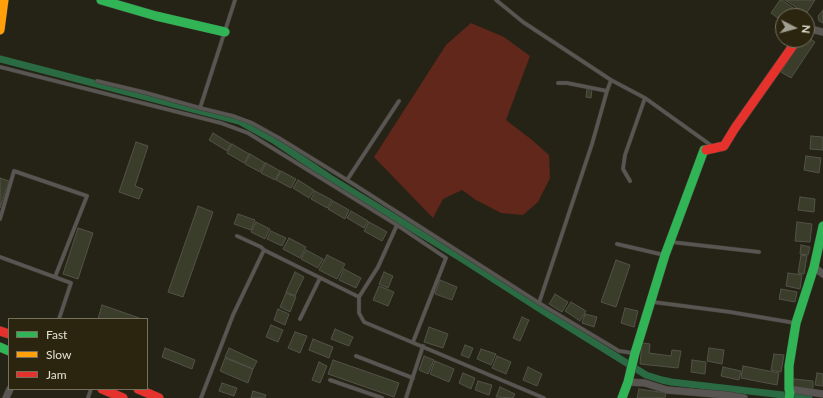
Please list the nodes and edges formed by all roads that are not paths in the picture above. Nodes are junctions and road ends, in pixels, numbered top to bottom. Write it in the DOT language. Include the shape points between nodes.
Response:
graph roads {
  1 [pos="4,0"];
  2 [pos="101,0"];
  3 [pos="235,0"];
  4 [pos="496,0"];
  5 [pos="0,30"];
  6 [pos="225,32"];
  7 [pos="791,48"];
  8 [pos="0,67"];
  9 [pos="611,80"];
  10 [pos="97,81"];
  11 [pos="558,83"];
  12 [pos="607,91"];
  13 [pos="645,98"];
  14 [pos="399,101"];
  15 [pos="200,108"];
  16 [pos="715,148"];
  17 [pos="347,180"];
  18 [pos="630,181"];
  19 [pos="0,219"];
  20 [pos="397,225"];
  21 [pos="823,226"];
  22 [pos="237,236"];
  23 [pos="670,242"];
  24 [pos="617,244"];
  25 [pos="264,250"];
  26 [pos="759,252"];
  27 [pos="665,255"];
  28 [pos="0,257"];
  29 [pos="814,267"];
  30 [pos="823,274"];
  31 [pos="55,277"];
  32 [pos="320,278"];
  33 [pos="359,297"];
  34 [pos="651,302"];
  35 [pos="540,303"];
  36 [pos="59,318"];
  37 [pos="300,319"];
  38 [pos="796,323"];
  39 [pos="413,342"];
  40 [pos="422,346"];
  41 [pos="634,353"];
  42 [pos="356,356"];
  43 [pos="413,378"];
  44 [pos="330,380"];
  45 [pos="628,381"];
  46 [pos="104,390"];
  47 [pos="140,390"];
  48 [pos="789,393"];
  49 [pos="823,394"];
  50 [pos="624,397"];
  51 [pos="123,398"];
  52 [pos="159,398"];
  53 [pos="201,398"];
  54 [pos="382,398"];
  55 [pos="406,398"];
  56 [pos="544,398"];
  57 [pos="744,398"];
  1 -- 5 [label="street"];
  2 -- 6 [label="street"];
  3 -- 6 [label="lane"];
  4 -- 9 [label="lane" via="523,22"];
  6 -- 15 [label="lane"];
  7 -- 16 [label="street" via="724,146"];
  8 -- 20 [label="lane" via="221,123 248,133"];
  9 -- 12 [label="lane"];
  9 -- 13 [label="lane"];
  10 -- 15 [label="lane"];
  11 -- 12 [label="lane"];
  12 -- 35 [label="lane"];
  13 -- 16 [label="lane"];
  13 -- 18 [label="lane" via="625,155 623,168"];
  14 -- 17 [label="lane"];
  15 -- 17 [label="lane" via="252,123"];
  16 -- 23 [label="street" via="704,150"];
  17 -- 35 [label="lane"];
  19 -- 31 [label="lane" via="14,171 87,196"];
  20 -- 33 [label="lane" via="378,267"];
  20 -- 39 [label="lane" via="446,258"];
  21 -- 29 [label="street"];
  22 -- 25 [label="lane"];
  23 -- 26 [label="lane"];
  23 -- 27 [label="street"];
  24 -- 27 [label="lane"];
  25 -- 32 [label="lane"];
  25 -- 53 [label="lane" via="233,315"];
  27 -- 34 [label="street"];
  28 -- 31 [label="lane"];
  29 -- 30 [label="street"];
  29 -- 38 [label="street"];
  31 -- 36 [label="lane" via="71,283"];
  32 -- 33 [label="lane"];
  32 -- 37 [label="lane"];
  33 -- 39 [label="lane" via="359,313 364,322"];
  34 -- 38 [label="lane"];
  34 -- 41 [label="street"];
  35 -- 41 [label="lane" via="618,350"];
  38 -- 48 [label="street" via="790,360"];
  39 -- 40 [label="lane"];
  40 -- 43 [label="lane"];
  40 -- 56 [label="lane"];
  41 -- 45 [label="street"];
  42 -- 43 [label="lane"];
  43 -- 55 [label="lane"];
  44 -- 54 [label="lane"];
  45 -- 50 [label="street"];
  45 -- 57 [label="street" via="668,390"];
  46 -- 51 [label="street"];
  47 -- 52 [label="street"];
  48 -- 49 [label="street"];
}
